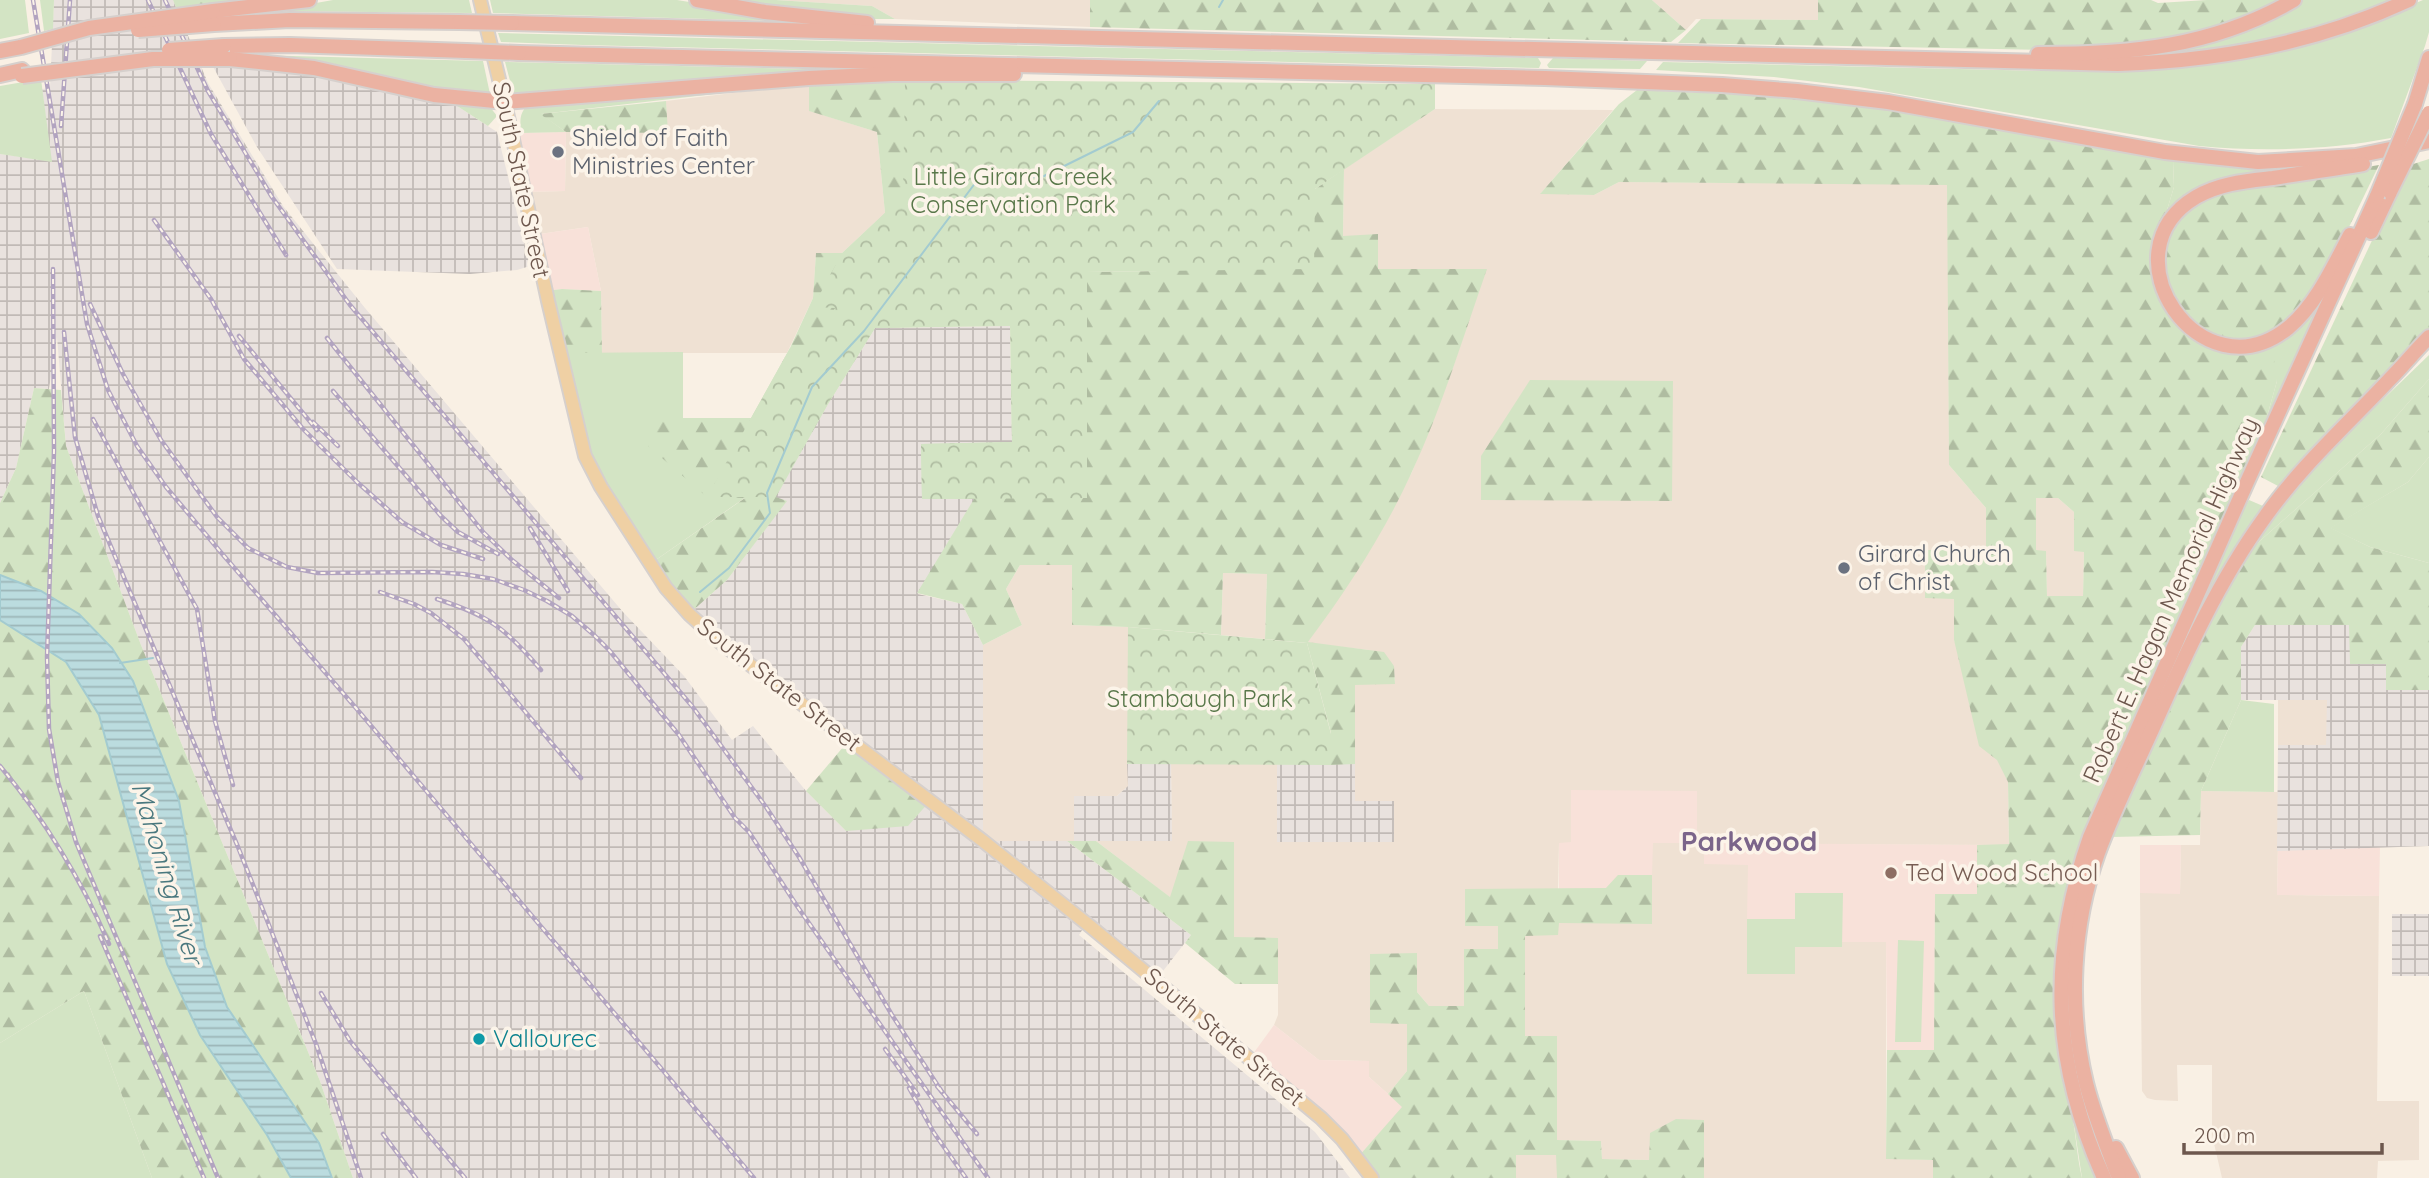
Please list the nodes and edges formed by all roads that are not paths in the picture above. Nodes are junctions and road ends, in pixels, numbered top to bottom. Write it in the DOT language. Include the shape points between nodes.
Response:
graph roads {
  1 [pos="309,0"];
  2 [pos="480,0"];
  3 [pos="697,0"];
  4 [pos="2294,0"];
  5 [pos="2409,0"];
  6 [pos="213,17"];
  7 [pos="997,35"];
  8 [pos="0,51"];
  9 [pos="227,53"];
  10 [pos="1873,57"];
  11 [pos="2429,58"];
  12 [pos="1102,67"];
  13 [pos="0,77"];
  14 [pos="1567,80"];
  15 [pos="505,102"];
  16 [pos="2429,113"];
  17 [pos="2429,131"];
  18 [pos="2429,141"];
  19 [pos="2429,148"];
  20 [pos="2379,195"];
  21 [pos="2429,337"];
  22 [pos="2429,349"];
  23 [pos="2389,380"];
  24 [pos="2092,1104"];
  25 [pos="1372,1178"];
  26 [pos="2104,1178"];
  27 [pos="2119,1178"];
  28 [pos="2132,1178"];
  1 -- 6 [label="highway"];
  2 -- 15 [label="main road, South State Street"];
  3 -- 7 [label="highway" via="821,19 960,27"];
  4 -- 10 [label="highway" via="2232,29 2160,47 2092,54"];
  5 -- 10 [label="highway" via="2300,40 2201,59 2077,64"];
  6 -- 7 [label="highway, bridge"];
  6 -- 8 [label="highway, bridge"];
  7 -- 10 [label="highway"];
  9 -- 12 [label="highway, bridge" via="290,45"];
  9 -- 13 [label="highway, bridge" via="145,52"];
  9 -- 15 [label="highway" via="434,95"];
  11 -- 20 [label="highway, bridge"];
  12 -- 14 [label="highway"];
  12 -- 15 [label="highway" via="1071,74 809,78"];
  14 -- 17 [label="highway" via="1602,76 1705,79 1838,89 2160,146 2239,155 2346,151"];
  14 -- 18 [label="highway" via="1734,86 1842,96 2225,160 2356,156"];
  15 -- 25 [label="main road, South State Street" via="586,456 601,487 682,607 720,642 983,841 1250,1058 1342,1139"];
  16 -- 20 [label="highway, bridge"];
  19 -- 20 [label="highway" via="2357,165 2227,185 2194,198 2173,219 2161,241 2159,277 2169,304 2188,327 2220,344 2247,345 2276,335 2314,298"];
  20 -- 26 [label="highway, Robert E. Hagan Memorial Highway" via="2304,372 2282,404 2090,837 2071,899 2061,980 2063,1036 2073,1094"];
  21 -- 23 [label="highway, Robert E. Hagan Memorial Highway"];
  22 -- 23 [label="highway"];
  23 -- 24 [label="highway, Robert E. Hagan Memorial Highway" via="2290,483 2238,556 2179,669 2113,816 2091,878 2076,958 2079,1045"];
  24 -- 27 [label="highway, Robert E. Hagan Memorial Highway"];
  24 -- 28 [label="highway"];
}
